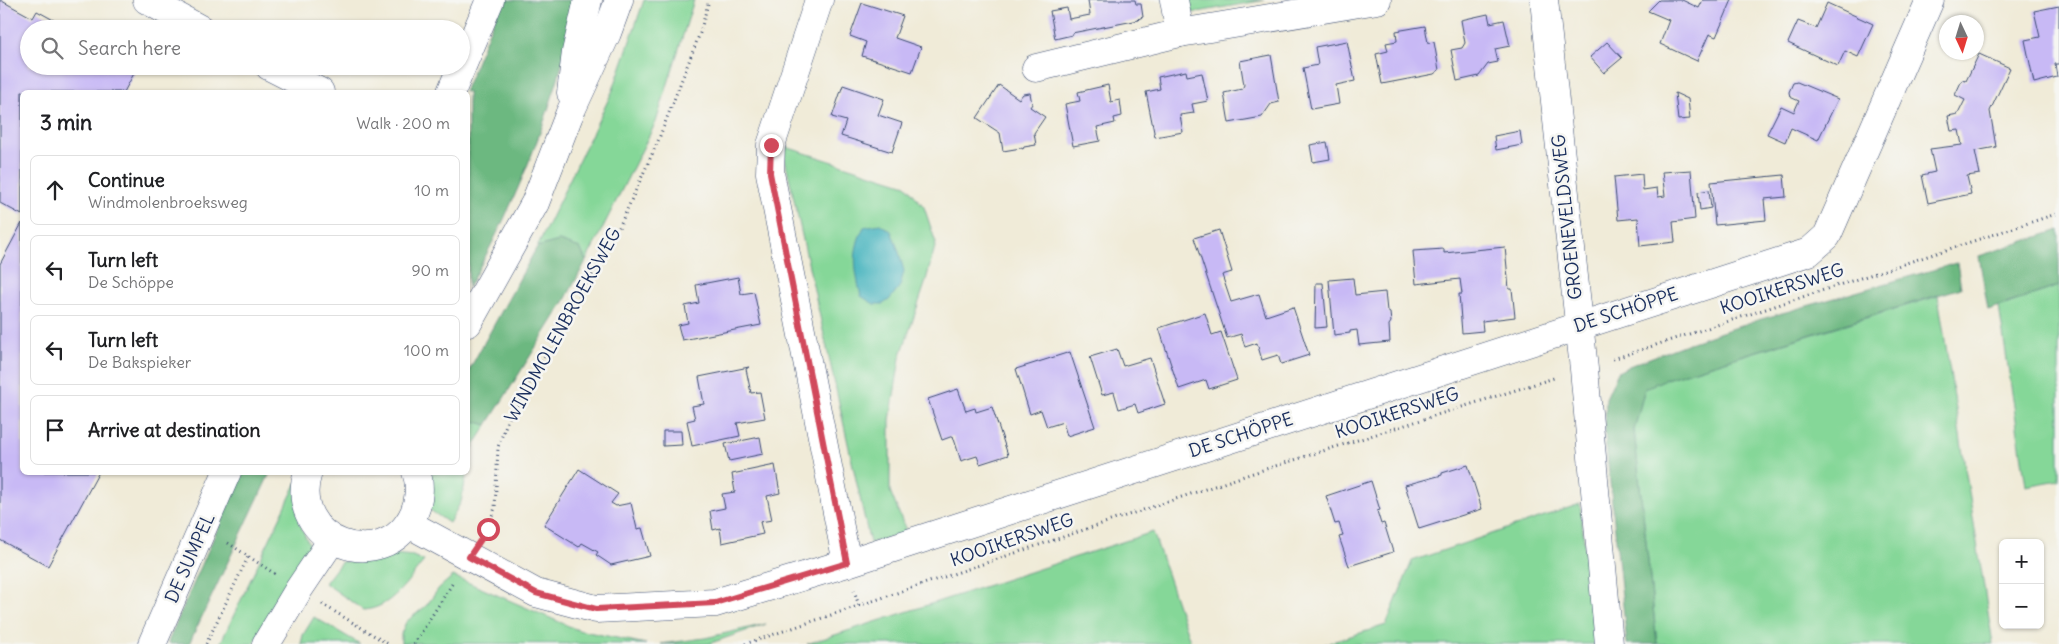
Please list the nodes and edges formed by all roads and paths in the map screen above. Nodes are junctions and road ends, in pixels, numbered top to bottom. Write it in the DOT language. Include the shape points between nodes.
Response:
graph roads {
  1 [pos="147,0"];
  2 [pos="490,0"];
  3 [pos="588,0"];
  4 [pos="619,0"];
  5 [pos="709,0"];
  6 [pos="819,0"];
  7 [pos="1174,0"];
  8 [pos="1378,0"];
  9 [pos="1544,0"];
  10 [pos="1930,0"];
  11 [pos="184,20"];
  12 [pos="1180,33"];
  13 [pos="470,47"];
  14 [pos="1036,68"];
  15 [pos="287,75"];
  16 [pos="458,75"];
  17 [pos="316,90"];
  18 [pos="452,90"];
  19 [pos="569,115"];
  20 [pos="2059,213"];
  21 [pos="470,319"];
  22 [pos="1579,326"];
  23 [pos="1584,368"];
  24 [pos="226,475"];
  25 [pos="307,475"];
  26 [pos="416,475"];
  27 [pos="409,524"];
  28 [pos="332,540"];
  29 [pos="248,557"];
  30 [pos="469,557"];
  31 [pos="847,563"];
  32 [pos="152,644"];
  33 [pos="206,644"];
  34 [pos="266,644"];
  35 [pos="414,644"];
  36 [pos="745,644"];
  37 [pos="1609,644"];
  1 -- 11 [label="street"];
  2 -- 13 [label="street"];
  3 -- 19 [label="street" via="576,52"];
  4 -- 19 [label="street"];
  5 -- 30 [label="path, WINDMOLENBROEKSWEG" via="700,33 658,142 616,234 507,422 498,447 495,508 488,529"];
  6 -- 31 [label="street" via="771,145 770,173"];
  7 -- 12 [label="street"];
  8 -- 12 [label="street"];
  9 -- 22 [label="street, GROENEVELDSWEG"];
  10 -- 22 [label="street, DE SCHÖPPE" via="1827,236 1809,252"];
  12 -- 14 [label="street"];
  15 -- 17 [label="street"];
  16 -- 18 [label="street"];
  19 -- 21 [label="street" via="534,203"];
  20 -- 23 [label="path, KOOIKERSWEG"];
  22 -- 23 [label="street, GROENEVELDSWEG"];
  22 -- 31 [label="street, DE SCHÖPPE"];
  23 -- 36 [label="path, KOOIKERSWEG" via="1250,474"];
  23 -- 37 [label="street, GROENEVELDSWEG"];
  24 -- 32 [label="street, DE SUMPEL"];
  25 -- 28 [label="street" via="306,506 314,524"];
  26 -- 27 [label="street" via="418,504"];
  27 -- 28 [label="street" via="395,539 375,547 353,548"];
  27 -- 30 [label="street, DE SCHÖPPE"];
  28 -- 34 [label="street"];
  29 -- 33 [label="path"];
  30 -- 31 [label="street, DE SCHÖPPE" via="536,593 596,609 715,603"];
  30 -- 35 [label="path, WINDMOLENBROEKSWEG"];
}
